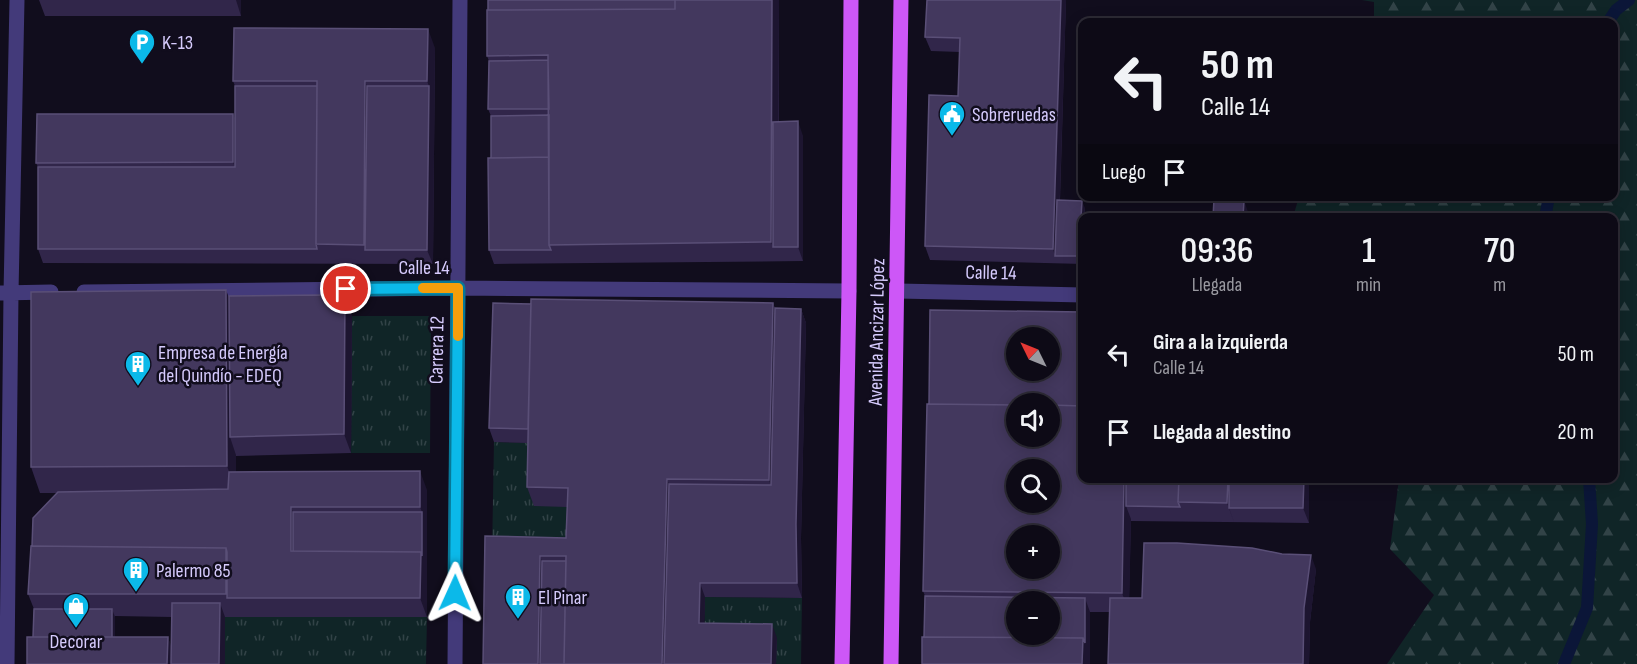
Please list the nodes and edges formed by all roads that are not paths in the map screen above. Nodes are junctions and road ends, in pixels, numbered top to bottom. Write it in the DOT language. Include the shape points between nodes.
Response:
graph roads {
  1 [pos="17,0"];
  2 [pos="460,0"];
  3 [pos="851,0"];
  4 [pos="902,0"];
  5 [pos="458,288"];
  6 [pos="849,291"];
  7 [pos="898,291"];
  8 [pos="5,293"];
  9 [pos="1078,295"];
  10 [pos="7,664"];
  11 [pos="455,664"];
  12 [pos="842,664"];
  13 [pos="891,664"];
  1 -- 8 [label="street"];
  2 -- 5 [label="street, Carrera 12"];
  3 -- 6 [label="main road, Avenida Ancizar López"];
  4 -- 7 [label="main road, Avenida Ancizar López"];
  5 -- 6 [label="street, Calle 14"];
  5 -- 8 [label="street, Calle 14"];
  5 -- 11 [label="street, Carrera 12"];
  6 -- 12 [label="main road, Avenida Ancizar López"];
  7 -- 9 [label="street, Calle 14"];
  7 -- 13 [label="main road, Avenida Ancizar López"];
  8 -- 10 [label="street"];
}
